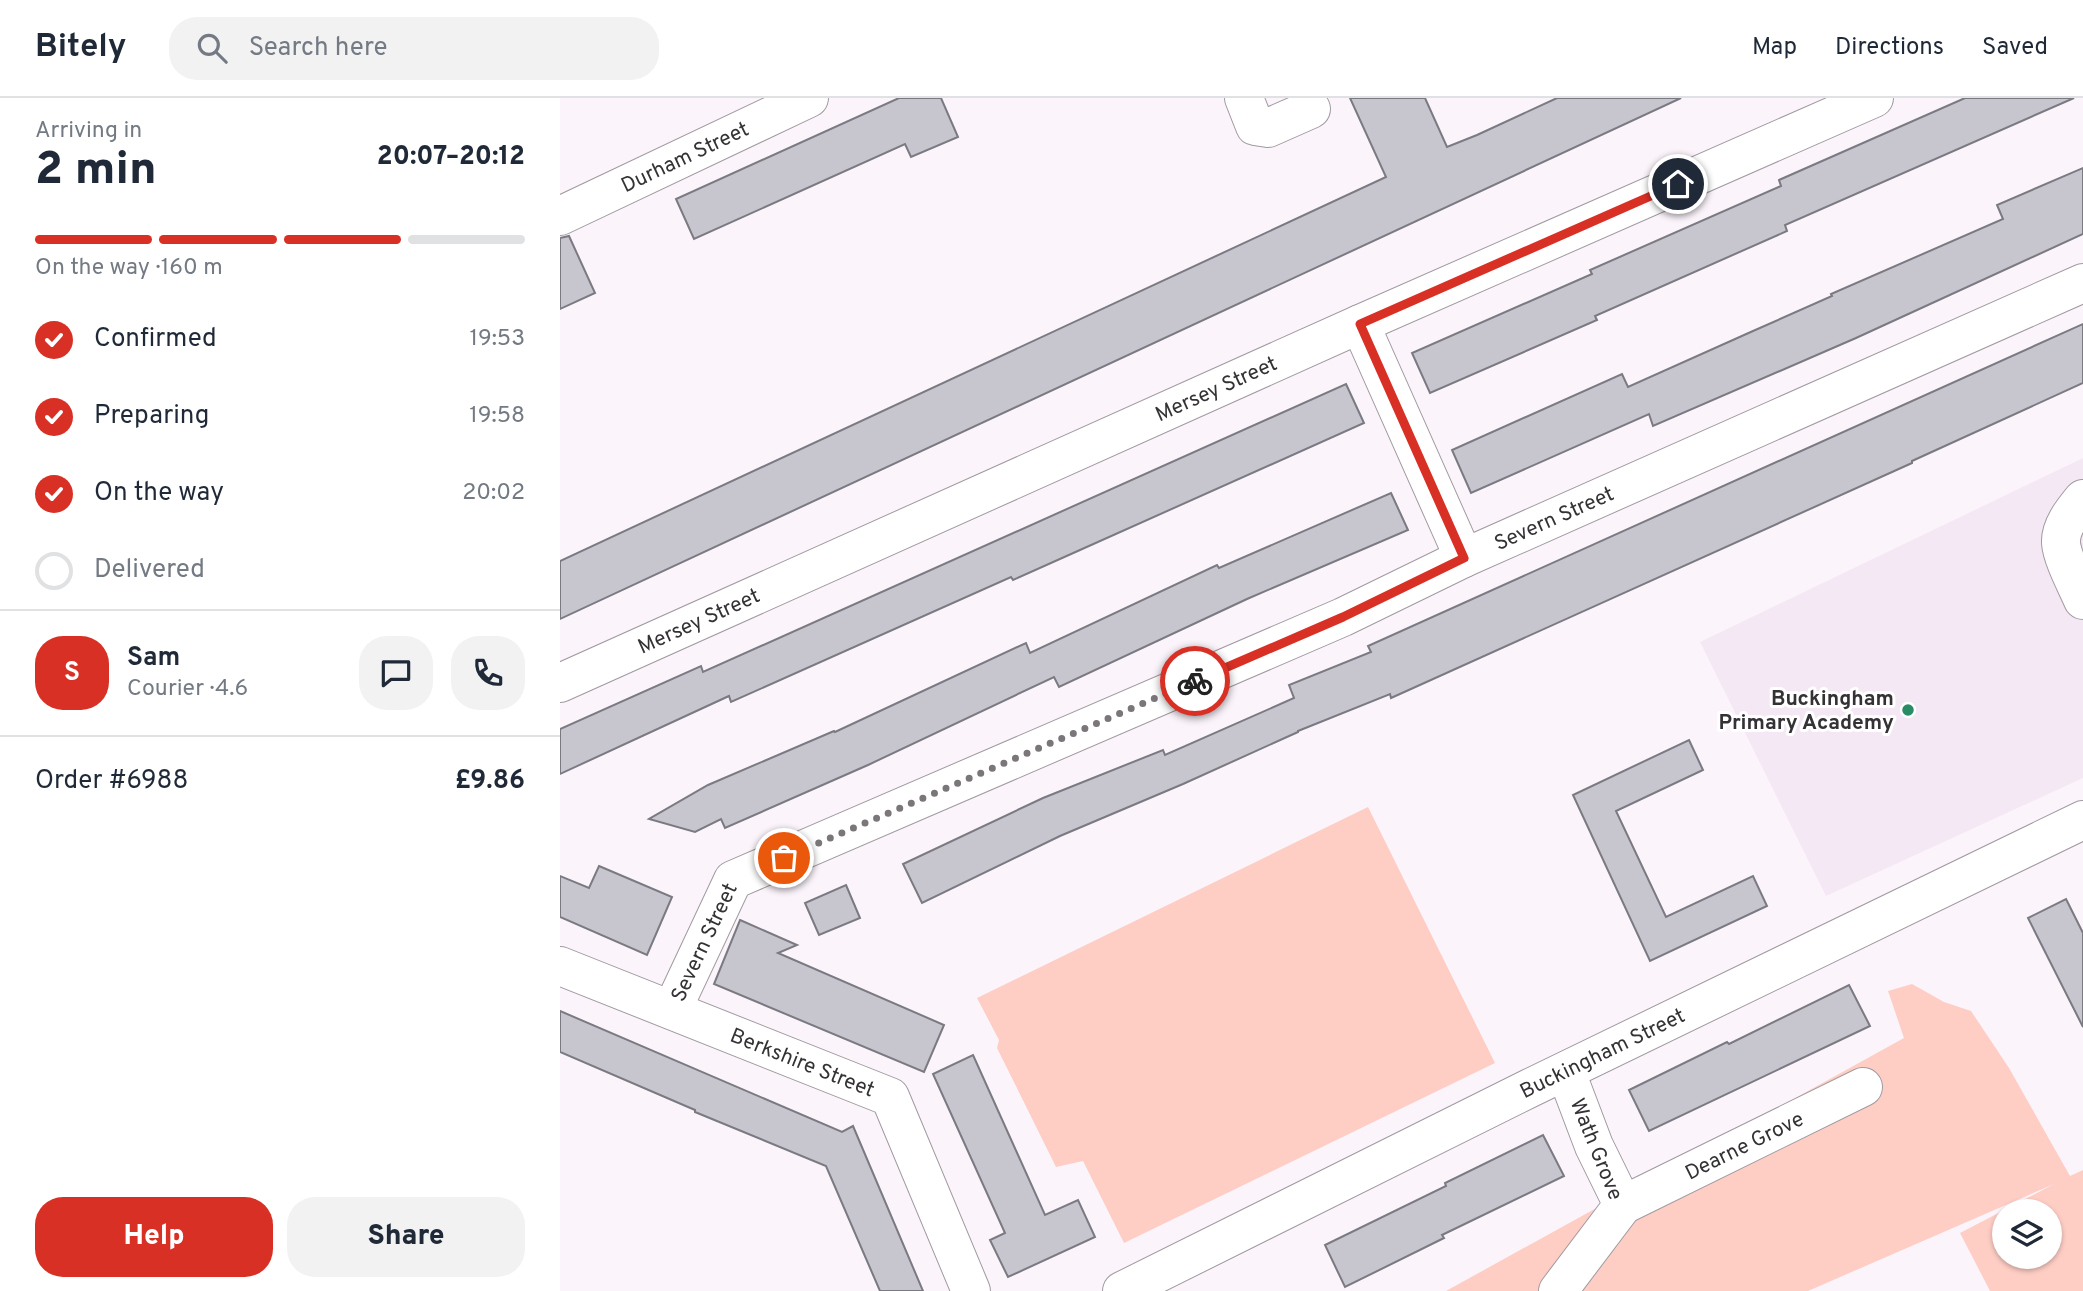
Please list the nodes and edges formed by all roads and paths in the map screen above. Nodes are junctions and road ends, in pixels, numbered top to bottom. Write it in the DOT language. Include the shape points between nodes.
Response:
graph roads {
  1 [pos="809,98"];
  2 [pos="1244,98"];
  3 [pos="1874,98"];
  4 [pos="1311,109"];
  5 [pos="560,216"];
  6 [pos="2083,283"];
  7 [pos="1360,324"];
  8 [pos="2083,499"];
  9 [pos="1464,558"];
  10 [pos="2083,600"];
  11 [pos="560,683"];
  12 [pos="2083,820"];
  13 [pos="560,966"];
  14 [pos="672,1010"];
  15 [pos="1566,1072"];
  16 [pos="1863,1087"];
  17 [pos="1623,1205"];
  18 [pos="971,1291"];
  19 [pos="1122,1291"];
  20 [pos="1558,1291"];
  1 -- 5 [label="street, Durham Street"];
  2 -- 4 [label="street" via="1255,126 1268,128"];
  3 -- 7 [label="street, Mersey Street"];
  6 -- 9 [label="street, Severn Street"];
  7 -- 9 [label="street"];
  7 -- 11 [label="street, Mersey Street"];
  8 -- 10 [label="street" via="2068,517 2061,542"];
  9 -- 14 [label="street, Severn Street" via="1343,617 733,880"];
  12 -- 15 [label="street, Buckingham Street"];
  13 -- 14 [label="street, Berkshire Street"];
  14 -- 18 [label="street, Berkshire Street" via="890,1097"];
  15 -- 17 [label="street, Wath Grove"];
  15 -- 19 [label="street, Buckingham Street"];
  16 -- 17 [label="street, Dearne Grove"];
  17 -- 20 [label="street, Wath Grove"];
}
